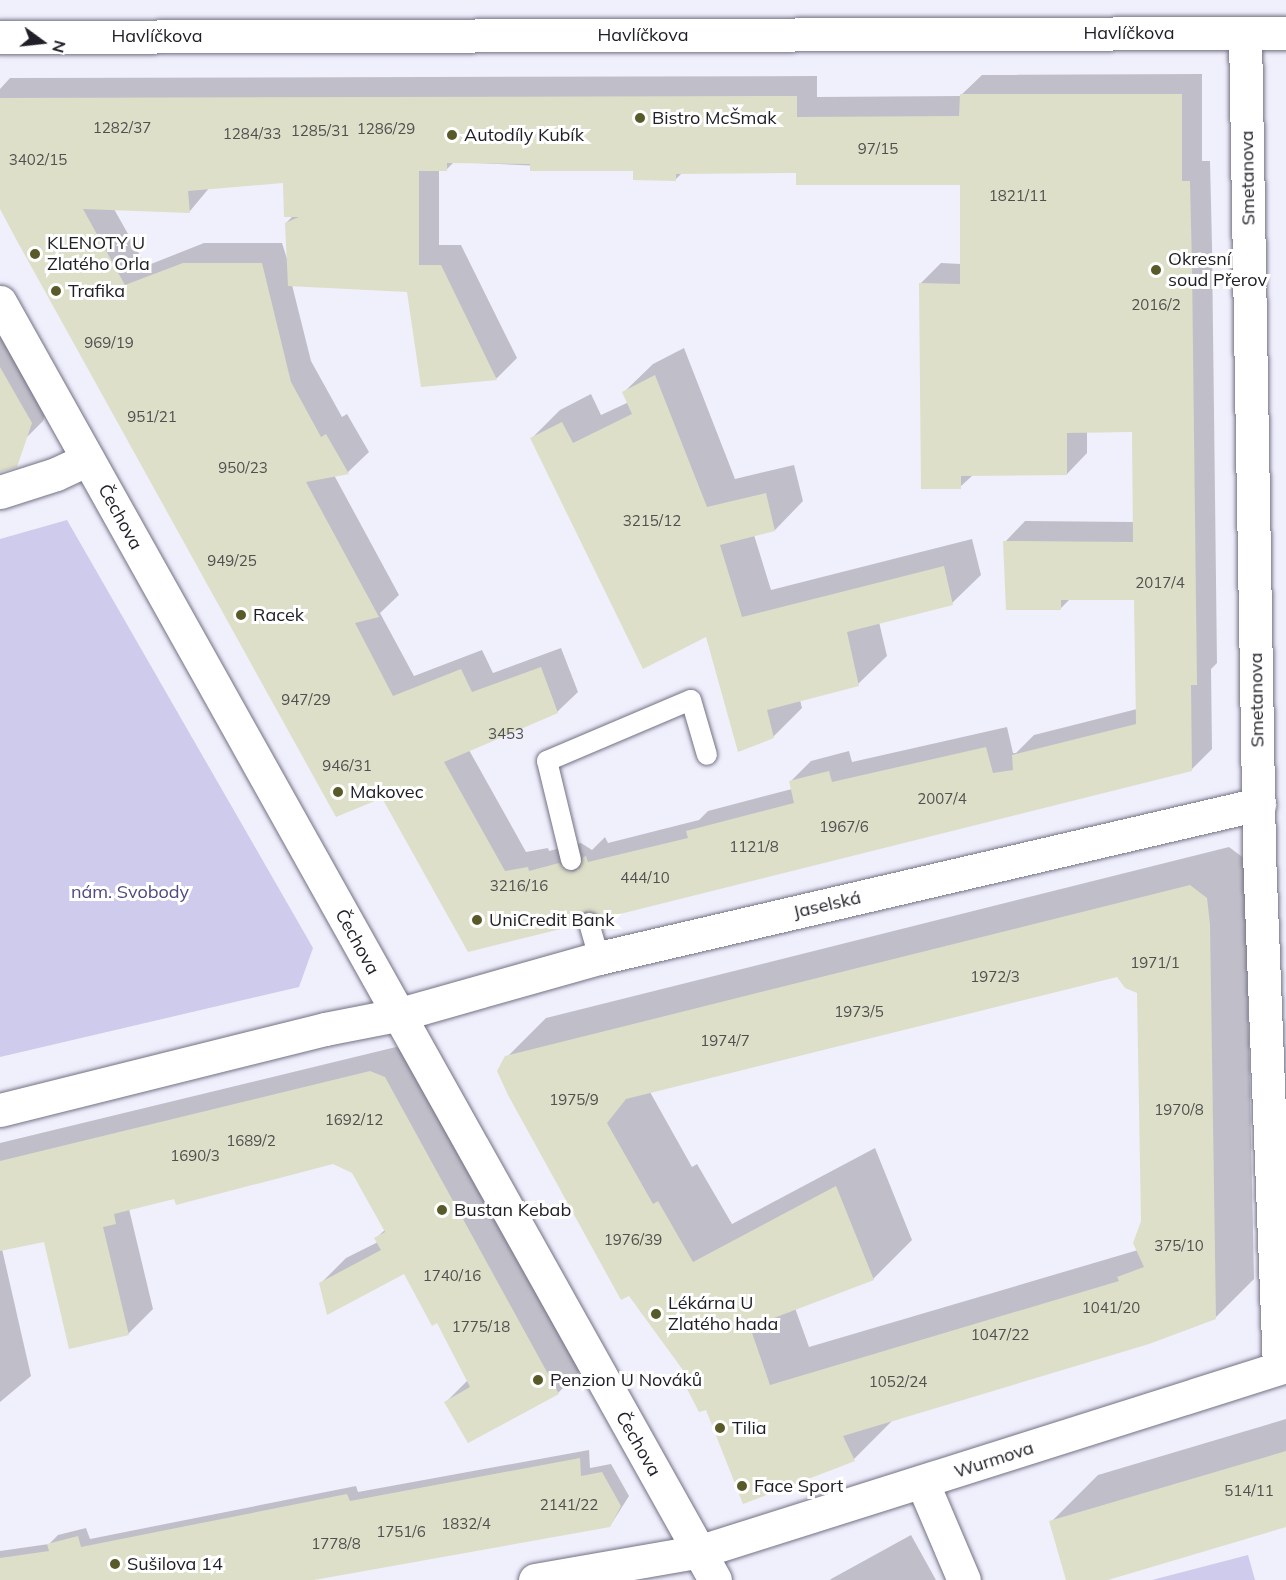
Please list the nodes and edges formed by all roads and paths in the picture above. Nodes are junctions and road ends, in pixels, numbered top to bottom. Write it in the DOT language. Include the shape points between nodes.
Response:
graph roads {
  1 [pos="1245,33"];
  2 [pos="1286,33"];
  3 [pos="0,37"];
  4 [pos="0,302"];
  5 [pos="88,459"];
  6 [pos="0,492"];
  7 [pos="707,755"];
  8 [pos="1258,804"];
  9 [pos="571,860"];
  10 [pos="589,922"];
  11 [pos="599,958"];
  12 [pos="397,1015"];
  13 [pos="0,1110"];
  14 [pos="1283,1366"];
  15 [pos="922,1484"];
  16 [pos="701,1551"];
  17 [pos="535,1580"];
  18 [pos="715,1580"];
  19 [pos="964,1580"];
  1 -- 2 [label="street, Havlíčkova"];
  1 -- 3 [label="street, Havlíčkova"];
  1 -- 8 [label="street, Smetanova"];
  4 -- 5 [label="street, Čechova"];
  5 -- 6 [label="street"];
  5 -- 12 [label="street, Čechova"];
  7 -- 9 [label="lane" via="691,700 547,761"];
  8 -- 11 [label="street, Jaselská"];
  8 -- 14 [label="street, Smetanova"];
  10 -- 11 [label="lane"];
  11 -- 12 [label="street, Jaselská"];
  12 -- 13 [label="street" via="325,1029"];
  12 -- 16 [label="street, Čechova"];
  14 -- 15 [label="street, Wurmova"];
  15 -- 16 [label="street, Wurmova"];
  15 -- 19 [label="street"];
  16 -- 17 [label="street, Wurmova"];
  16 -- 18 [label="street, Čechova"];
}
